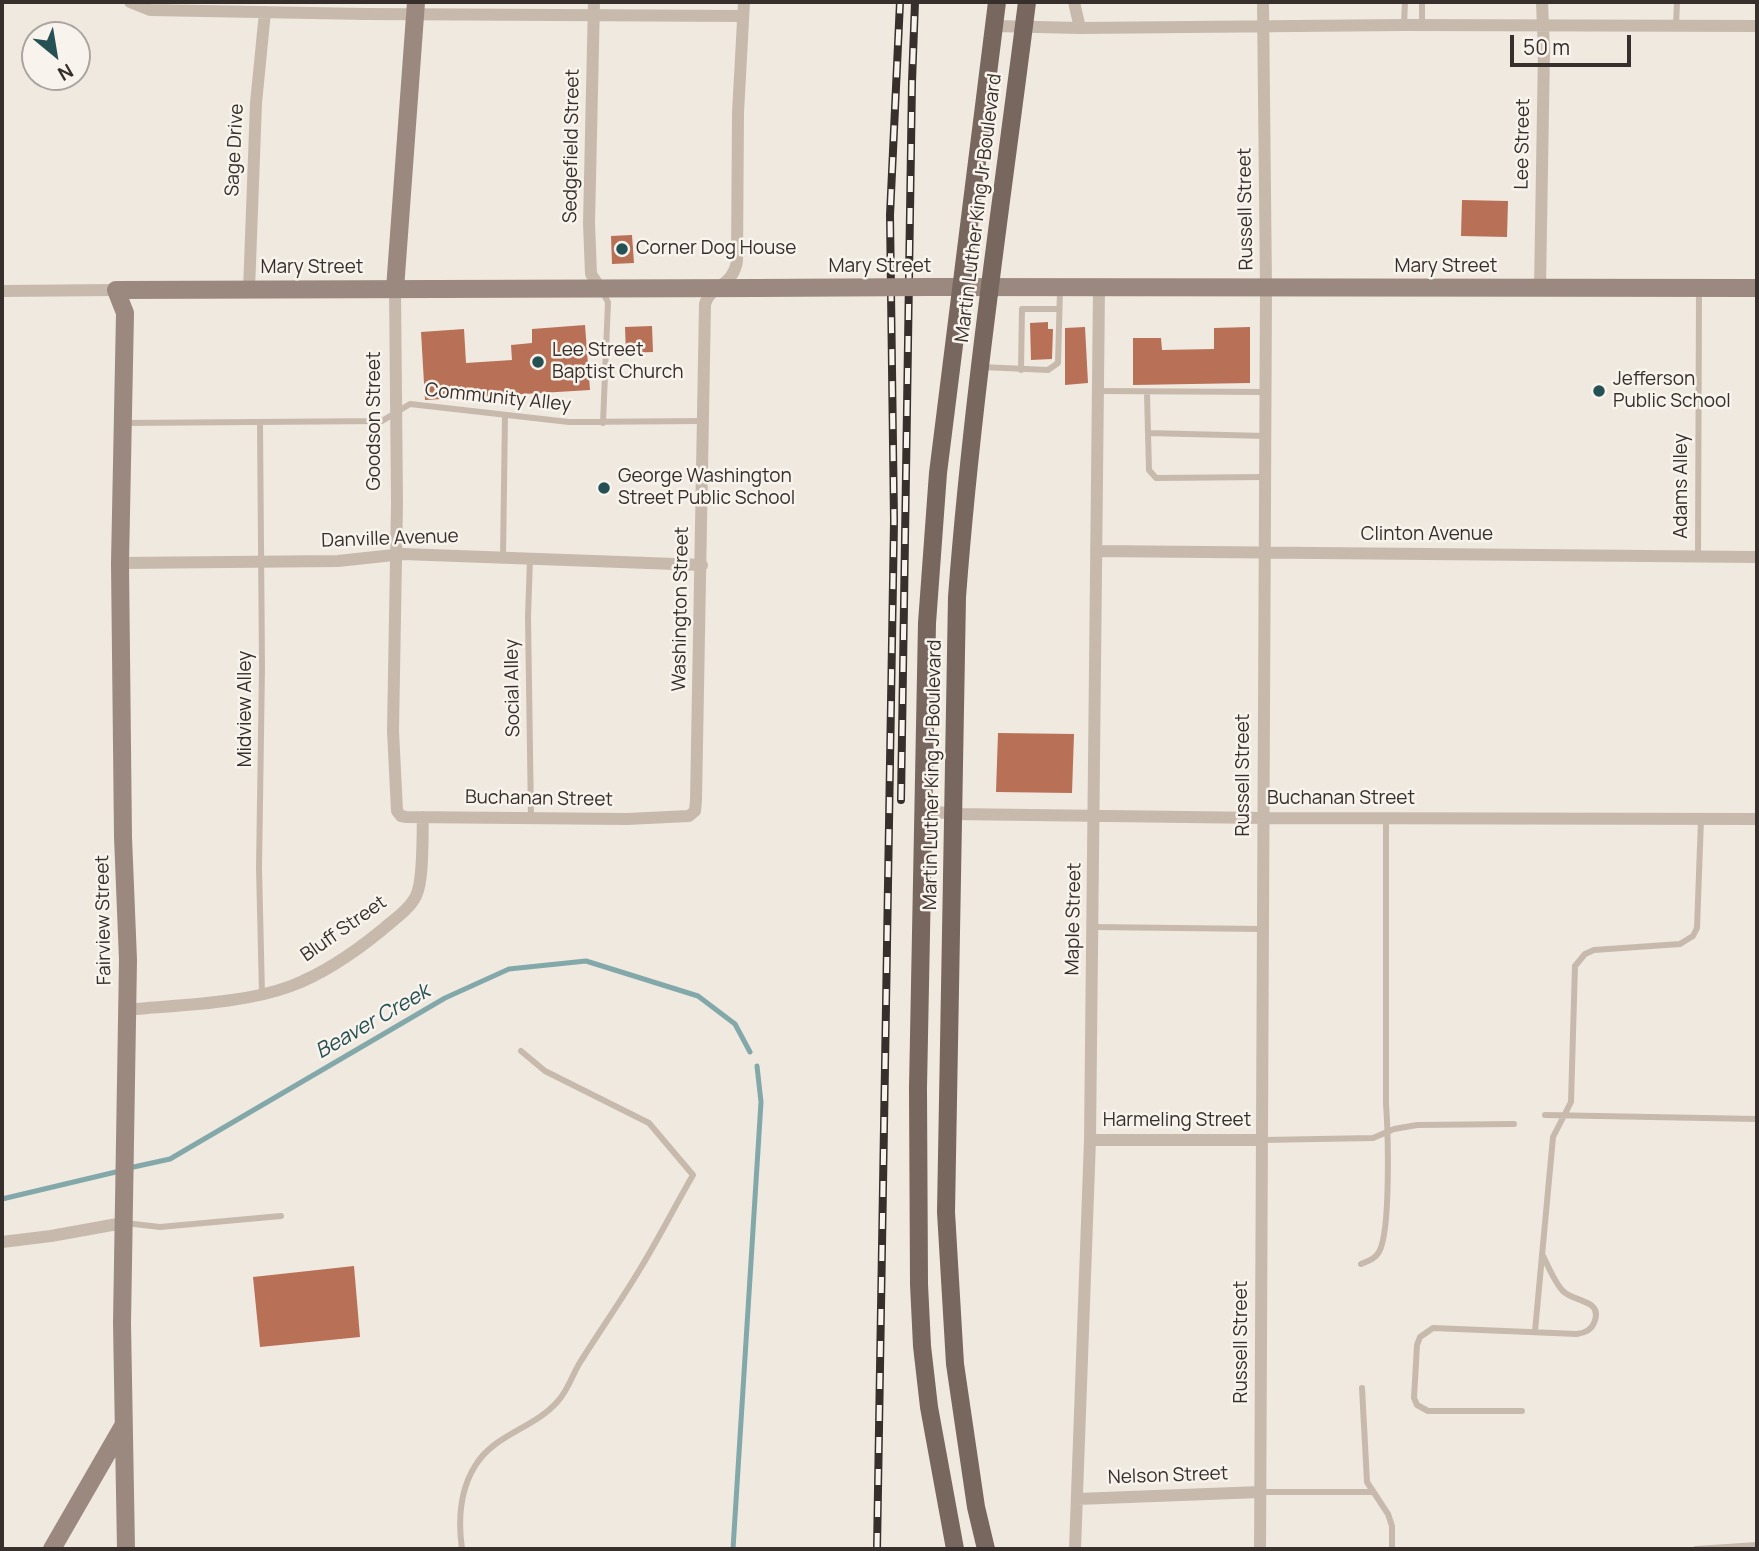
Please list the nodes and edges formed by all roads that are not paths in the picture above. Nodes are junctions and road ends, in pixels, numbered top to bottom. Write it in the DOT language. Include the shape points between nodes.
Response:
graph roads {
  1 [pos="130,2"];
  2 [pos="594,2"];
  3 [pos="744,2"];
  4 [pos="997,2"];
  5 [pos="1027,2"];
  6 [pos="1074,2"];
  7 [pos="1263,2"];
  8 [pos="1405,2"];
  9 [pos="1422,2"];
  10 [pos="1542,2"];
  11 [pos="1677,2"];
  12 [pos="416,7"];
  13 [pos="265,12"];
  14 [pos="594,16"];
  15 [pos="743,16"];
  16 [pos="1404,25"];
  17 [pos="1422,25"];
  18 [pos="1543,25"];
  19 [pos="994,26"];
  20 [pos="1263,26"];
  21 [pos="1676,26"];
  22 [pos="1757,26"];
  23 [pos="1024,27"];
  24 [pos="1080,28"];
  25 [pos="719,287"];
  26 [pos="1540,287"];
  27 [pos="600,288"];
  28 [pos="960,288"];
  29 [pos="1266,288"];
  30 [pos="1699,288"];
  31 [pos="1757,288"];
  32 [pos="395,289"];
  33 [pos="989,289"];
  34 [pos="1060,289"];
  35 [pos="1099,289"];
  36 [pos="116,290"];
  37 [pos="249,290"];
  38 [pos="2,291"];
  39 [pos="1058,309"];
  40 [pos="980,367"];
  41 [pos="1021,370"];
  42 [pos="1098,391"];
  43 [pos="1266,392"];
  44 [pos="1147,393"];
  45 [pos="396,411"];
  46 [pos="505,416"];
  47 [pos="705,421"];
  48 [pos="124,423"];
  49 [pos="260,423"];
  50 [pos="603,423"];
  51 [pos="1148,433"];
  52 [pos="1265,436"];
  53 [pos="1265,477"];
  54 [pos="1096,551"];
  55 [pos="1265,552"];
  56 [pos="396,555"];
  57 [pos="503,557"];
  58 [pos="1698,557"];
  59 [pos="1757,557"];
  60 [pos="530,558"];
  61 [pos="261,561"];
  62 [pos="120,563"];
  63 [pos="702,565"];
  64 [pos="924,810"];
  65 [pos="953,814"];
  66 [pos="1095,815"];
  67 [pos="423,817"];
  68 [pos="531,817"];
  69 [pos="655,818"];
  70 [pos="1263,818"];
  71 [pos="1386,818"];
  72 [pos="1701,819"];
  73 [pos="1757,819"];
  74 [pos="1093,928"];
  75 [pos="1262,929"];
  76 [pos="262,994"];
  77 [pos="127,1010"];
  78 [pos="521,1051"];
  79 [pos="1545,1115"];
  80 [pos="1565,1115"];
  81 [pos="1757,1119"];
  82 [pos="1514,1124"];
  83 [pos="1388,1133"];
  84 [pos="1090,1140"];
  85 [pos="1263,1140"];
  86 [pos="281,1216"];
  87 [pos="123,1223"];
  88 [pos="2,1241"];
  89 [pos="1541,1252"];
  90 [pos="1361,1264"];
  91 [pos="1535,1331"];
  92 [pos="1362,1388"];
  93 [pos="1522,1410"];
  94 [pos="123,1426"];
  95 [pos="1260,1492"];
  96 [pos="1372,1492"];
  97 [pos="1077,1499"];
  98 [pos="1757,1545"];
  99 [pos="52,1549"];
  100 [pos="126,1549"];
  101 [pos="462,1549"];
  102 [pos="955,1549"];
  103 [pos="986,1549"];
  104 [pos="1075,1549"];
  105 [pos="1260,1549"];
  106 [pos="1392,1549"];
  107 [pos="1696,1549"];
  1 -- 13 [label="street" via="150,10"];
  2 -- 14 [label="street, Sedgefield Street"];
  3 -- 15 [label="street, Washington Street"];
  4 -- 19 [label="main road, Martin Luther King Jr Boulevard"];
  5 -- 23 [label="main road, Martin Luther King Jr Boulevard"];
  6 -- 24 [label="street"];
  7 -- 20 [label="street, Russell Street"];
  8 -- 16 [label="lane"];
  9 -- 17 [label="lane"];
  10 -- 18 [label="street, Lee Street"];
  11 -- 21 [label="lane"];
  12 -- 13 [label="street"];
  12 -- 14 [label="street"];
  12 -- 32 [label="main road, Goodson Street"];
  13 -- 37 [label="street, Sage Drive" via="256,103"];
  14 -- 15 [label="street"];
  14 -- 27 [label="street, Sedgefield Street" via="589,223 591,274"];
  15 -- 25 [label="street, Washington Street" via="737,261 732,278"];
  16 -- 17 [label="street"];
  16 -- 20 [label="street"];
  17 -- 18 [label="street"];
  18 -- 21 [label="street"];
  18 -- 26 [label="street, Lee Street"];
  19 -- 23 [label="street"];
  19 -- 28 [label="main road, Martin Luther King Jr Boulevard"];
  20 -- 24 [label="street"];
  20 -- 29 [label="street, Russell Street"];
  21 -- 22 [label="street"];
  23 -- 24 [label="street"];
  23 -- 33 [label="main road, Martin Luther King Jr Boulevard"];
  25 -- 27 [label="main road, Mary Street"];
  25 -- 28 [label="main road, Mary Street, bridge"];
  25 -- 47 [label="street, Washington Street" via="705,304"];
  26 -- 29 [label="main road, Mary Street"];
  26 -- 30 [label="main road, Mary Street"];
  27 -- 32 [label="main road, Mary Street"];
  27 -- 50 [label="lane" via="608,302"];
  28 -- 33 [label="main road, Mary Street"];
  28 -- 64 [label="main road, Martin Luther King Jr Boulevard" via="938,473 927,623"];
  29 -- 35 [label="main road, Mary Street"];
  29 -- 43 [label="street, Russell Street"];
  30 -- 31 [label="main road, Mary Street"];
  30 -- 58 [label="lane, Adams Alley"];
  32 -- 37 [label="main road, Mary Street"];
  32 -- 45 [label="street, Goodson Street"];
  33 -- 34 [label="main road, Mary Street"];
  33 -- 40 [label="main road, Martin Luther King Jr Boulevard"];
  34 -- 35 [label="main road, Mary Street"];
  34 -- 39 [label="lane"];
  35 -- 42 [label="street, Maple Street"];
  36 -- 37 [label="main road, Mary Street"];
  36 -- 38 [label="street, Mary Street"];
  36 -- 48 [label="main road, Fairview Street" via="125,313"];
  39 -- 41 [label="lane" via="1058,363 1048,370"];
  39 -- 41 [label="lane" via="1022,309"];
  40 -- 41 [label="lane"];
  40 -- 65 [label="main road, Martin Luther King Jr Boulevard" via="957,597"];
  42 -- 44 [label="lane"];
  42 -- 54 [label="street, Maple Street"];
  43 -- 44 [label="lane"];
  43 -- 52 [label="street, Russell Street"];
  44 -- 51 [label="lane"];
  45 -- 46 [label="lane, Community Alley" via="410,404"];
  45 -- 49 [label="lane, Community Alley" via="382,421"];
  45 -- 56 [label="street, Goodson Street"];
  46 -- 50 [label="lane, Community Alley"];
  46 -- 57 [label="lane"];
  47 -- 50 [label="lane, Community Alley"];
  47 -- 63 [label="street, Washington Street"];
  48 -- 49 [label="lane, Community Alley"];
  48 -- 62 [label="main road, Fairview Street"];
  49 -- 61 [label="lane, Midview Alley"];
  51 -- 52 [label="lane"];
  51 -- 53 [label="lane" via="1149,470 1156,478"];
  52 -- 53 [label="street, Russell Street"];
  53 -- 55 [label="street, Russell Street"];
  54 -- 55 [label="street, Clinton Avenue"];
  54 -- 66 [label="street, Maple Street"];
  55 -- 58 [label="street, Clinton Avenue"];
  55 -- 70 [label="street, Russell Street"];
  56 -- 57 [label="street, Danville Avenue"];
  56 -- 61 [label="street, Danville Avenue"];
  56 -- 67 [label="street, Goodson Street" via="396,806 401,816"];
  57 -- 60 [label="street, Danville Avenue"];
  58 -- 59 [label="street, Clinton Avenue"];
  60 -- 63 [label="street, Danville Avenue"];
  60 -- 68 [label="lane, Social Alley"];
  61 -- 62 [label="street, Danville Avenue"];
  61 -- 76 [label="lane, Midview Alley"];
  62 -- 77 [label="main road, Fairview Street"];
  63 -- 69 [label="street, Washington Street" via="695,811 682,817"];
  64 -- 65 [label="street, Buchanan Street"];
  64 -- 102 [label="main road, Martin Luther King Jr Boulevard" via="919,1284 929,1407"];
  65 -- 66 [label="street, Buchanan Street"];
  65 -- 103 [label="main road, Martin Luther King Jr Boulevard" via="948,1269 964,1436"];
  66 -- 70 [label="street, Buchanan Street"];
  66 -- 74 [label="street, Maple Street"];
  67 -- 68 [label="street, Buchanan Street"];
  67 -- 76 [label="street, Bluff Street" via="418,894 411,905 345,957 309,978"];
  68 -- 69 [label="street, Buchanan Street"];
  70 -- 71 [label="street, Buchanan Street"];
  70 -- 75 [label="street, Russell Street"];
  71 -- 72 [label="street, Buchanan Street"];
  71 -- 83 [label="lane"];
  72 -- 73 [label="street, Buchanan Street"];
  72 -- 80 [label="lane" via="1693,936 1680,944 1594,950 1576,966 1572,1102"];
  74 -- 75 [label="lane"];
  74 -- 84 [label="street, Maple Street"];
  75 -- 85 [label="street, Russell Street"];
  76 -- 77 [label="street, Bluff Street"];
  77 -- 87 [label="main road, Fairview Street"];
  78 -- 101 [label="lane" via="545,1071 649,1123 692,1175 559,1400 545,1415 495,1443 473,1469 460,1510"];
  79 -- 80 [label="lane"];
  80 -- 81 [label="lane"];
  80 -- 89 [label="lane" via="1553,1137"];
  82 -- 83 [label="lane" via="1418,1125"];
  83 -- 85 [label="lane" via="1373,1138"];
  83 -- 90 [label="lane" via="1382,1245 1374,1258"];
  84 -- 85 [label="street, Harmeling Street"];
  84 -- 97 [label="street, Maple Street"];
  85 -- 95 [label="street, Russell Street"];
  86 -- 87 [label="lane" via="160,1227"];
  87 -- 88 [label="street"];
  87 -- 94 [label="main road, Fairview Street"];
  89 -- 91 [label="lane"];
  89 -- 91 [label="lane" via="1563,1292 1588,1302 1596,1319 1592,1327 1577,1334"];
  91 -- 93 [label="lane" via="1433,1328 1417,1345 1414,1398 1422,1409"];
  92 -- 96 [label="lane" via="1367,1482"];
  94 -- 99 [label="main road"];
  94 -- 100 [label="main road, Fairview Street"];
  95 -- 96 [label="lane"];
  95 -- 97 [label="street, Nelson Street"];
  95 -- 105 [label="street, Russell Street"];
  96 -- 106 [label="lane" via="1388,1514"];
  97 -- 104 [label="street, Maple Street"];
  98 -- 107 [label="lane"];
}
